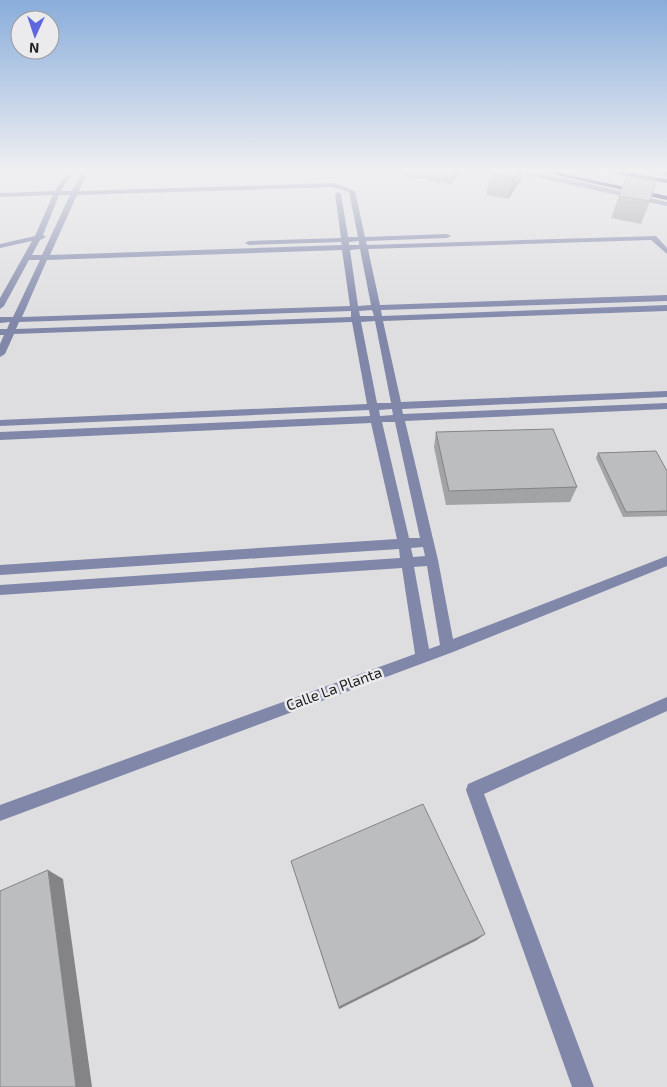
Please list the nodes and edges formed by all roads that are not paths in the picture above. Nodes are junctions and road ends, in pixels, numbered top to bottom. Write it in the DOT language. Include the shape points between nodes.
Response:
graph roads {
  1 [pos="45,221"];
  2 [pos="61,221"];
  3 [pos="344,221"];
  4 [pos="358,221"];
  5 [pos="55,234"];
  6 [pos="482,235"];
  7 [pos="654,236"];
  8 [pos="38,237"];
  9 [pos="667,240"];
  10 [pos="345,244"];
  11 [pos="363,244"];
  12 [pos="488,244"];
  13 [pos="0,246"];
  14 [pos="667,252"];
  15 [pos="47,253"];
  16 [pos="28,254"];
  17 [pos="667,298"];
  18 [pos="0,306"];
  19 [pos="375,307"];
  20 [pos="667,308"];
  21 [pos="355,314"];
  22 [pos="17,319"];
  23 [pos="378,319"];
  24 [pos="0,320"];
  25 [pos="0,332"];
  26 [pos="12,332"];
  27 [pos="0,354"];
  28 [pos="667,394"];
  29 [pos="397,406"];
  30 [pos="667,406"];
  31 [pos="373,407"];
  32 [pos="399,418"];
  33 [pos="376,419"];
  34 [pos="0,423"];
  35 [pos="0,436"];
  36 [pos="427,542"];
  37 [pos="404,544"];
  38 [pos="432,560"];
  39 [pos="667,561"];
  40 [pos="407,563"];
  41 [pos="0,570"];
  42 [pos="0,590"];
  43 [pos="448,648"];
  44 [pos="423,657"];
  45 [pos="664,710"];
  46 [pos="0,813"];
  47 [pos="583,1087"];
  1 -- 8 [label="street"];
  2 -- 5 [label="street"];
  3 -- 10 [label="street"];
  4 -- 11 [label="street"];
  5 -- 8 [label="street"];
  5 -- 15 [label="street"];
  6 -- 7 [label="street"];
  6 -- 11 [label="street"];
  6 -- 12 [label="street"];
  7 -- 9 [label="street"];
  7 -- 12 [label="street"];
  7 -- 14 [label="street"];
  8 -- 13 [label="street"];
  8 -- 16 [label="street"];
  10 -- 11 [label="street"];
  10 -- 15 [label="street"];
  10 -- 21 [label="street"];
  11 -- 12 [label="street"];
  11 -- 19 [label="street"];
  15 -- 16 [label="street"];
  15 -- 22 [label="street"];
  16 -- 18 [label="street"];
  17 -- 19 [label="street"];
  19 -- 21 [label="street"];
  19 -- 23 [label="street"];
  20 -- 23 [label="street"];
  21 -- 22 [label="street"];
  21 -- 23 [label="street"];
  21 -- 26 [label="street"];
  21 -- 31 [label="street"];
  22 -- 24 [label="street"];
  22 -- 26 [label="street"];
  23 -- 29 [label="street"];
  25 -- 26 [label="street"];
  26 -- 27 [label="street"];
  28 -- 29 [label="street"];
  29 -- 31 [label="street"];
  29 -- 32 [label="street"];
  30 -- 32 [label="street"];
  31 -- 33 [label="street"];
  31 -- 34 [label="street"];
  32 -- 33 [label="street"];
  32 -- 36 [label="street"];
  33 -- 35 [label="street"];
  33 -- 37 [label="street"];
  36 -- 37 [label="street"];
  36 -- 38 [label="street"];
  37 -- 40 [label="street"];
  37 -- 41 [label="street"];
  38 -- 40 [label="street"];
  38 -- 43 [label="street"];
  39 -- 43 [label="street, Calle La Planta"];
  40 -- 42 [label="street"];
  40 -- 44 [label="street"];
  43 -- 44 [label="street, Calle La Planta"];
  44 -- 46 [label="street, Calle La Planta"];
  45 -- 47 [label="street" via="474,790"];
}
